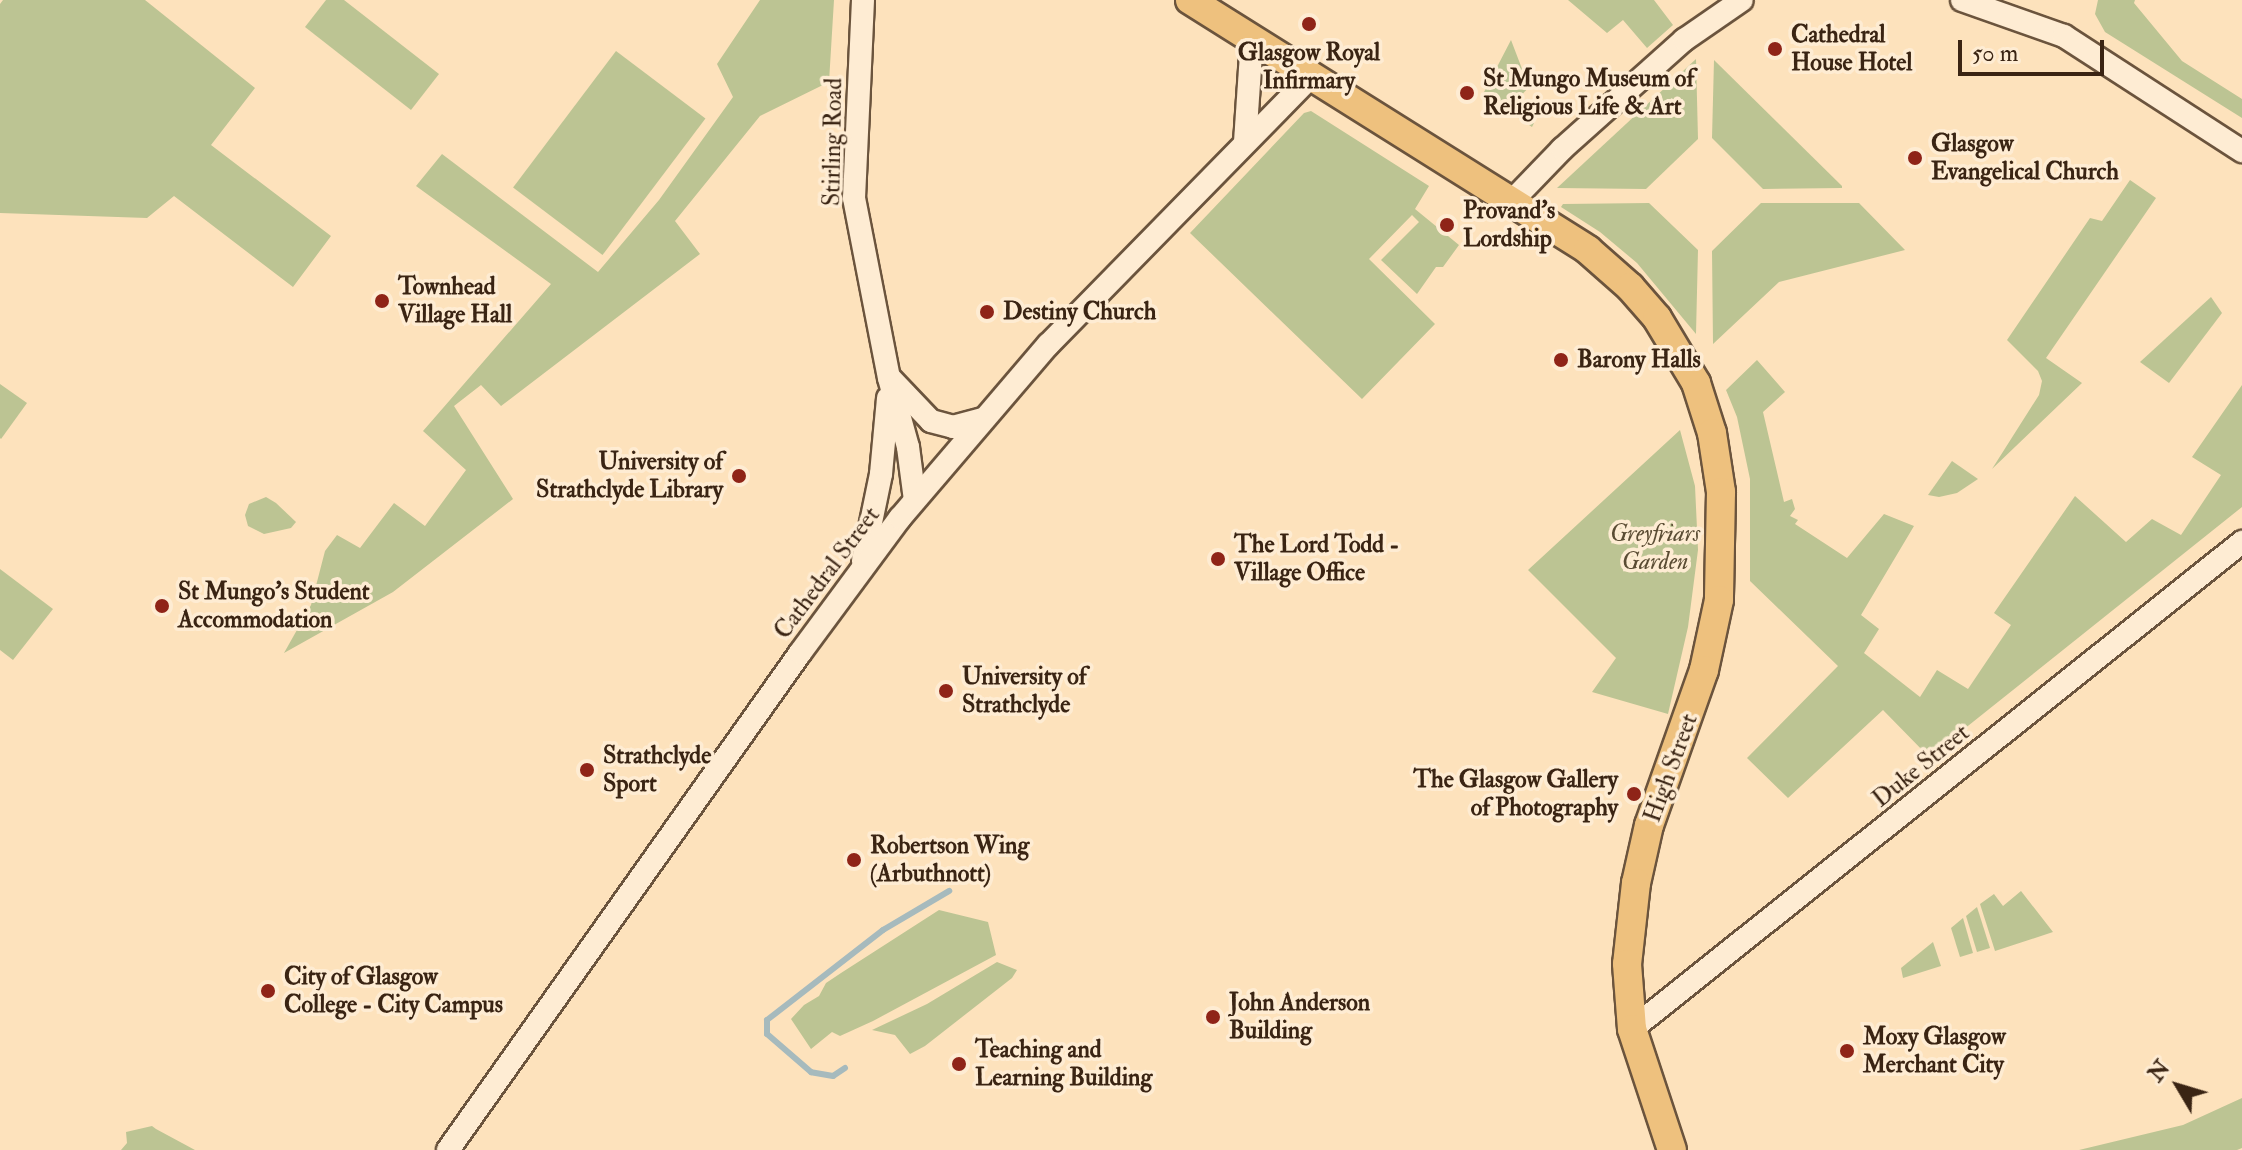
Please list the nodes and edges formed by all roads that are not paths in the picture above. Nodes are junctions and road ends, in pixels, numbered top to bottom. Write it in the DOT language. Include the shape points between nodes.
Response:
graph roads {
  1 [pos="863,0"];
  2 [pos="1190,0"];
  3 [pos="1742,0"];
  4 [pos="1962,0"];
  5 [pos="2028,10"];
  6 [pos="1252,40"];
  7 [pos="1310,77"];
  8 [pos="1245,142"];
  9 [pos="2242,151"];
  10 [pos="1511,202"];
  11 [pos="889,378"];
  12 [pos="982,419"];
  13 [pos="915,500"];
  14 [pos="2242,542"];
  15 [pos="861,570"];
  16 [pos="1632,1029"];
  17 [pos="448,1150"];
  18 [pos="1672,1150"];
  1 -- 11 [label="street, Stirling Road" via="854,198"];
  2 -- 6 [label="main road, High Street"];
  3 -- 10 [label="street" via="1684,40"];
  4 -- 5 [label="street"];
  5 -- 9 [label="street"];
  6 -- 7 [label="main road, High Street"];
  6 -- 8 [label="street"];
  7 -- 8 [label="street, Cathedral Street"];
  7 -- 10 [label="main road, High Street"];
  8 -- 12 [label="street, Cathedral Street"];
  10 -- 16 [label="main road, High Street" via="1588,250 1630,287 1677,346 1696,383 1719,473 1720,582 1704,670 1649,825 1636,883 1626,978"];
  11 -- 12 [label="street" via="931,421 953,427"];
  11 -- 13 [label="street, Stirling Road" via="908,447"];
  11 -- 15 [label="street, Stirling Road" via="881,474"];
  12 -- 13 [label="street, Cathedral Street"];
  13 -- 15 [label="street, Cathedral Street"];
  14 -- 16 [label="street, Duke Street"];
  15 -- 17 [label="street, Cathedral Street"];
  16 -- 18 [label="main road, High Street"];
}
